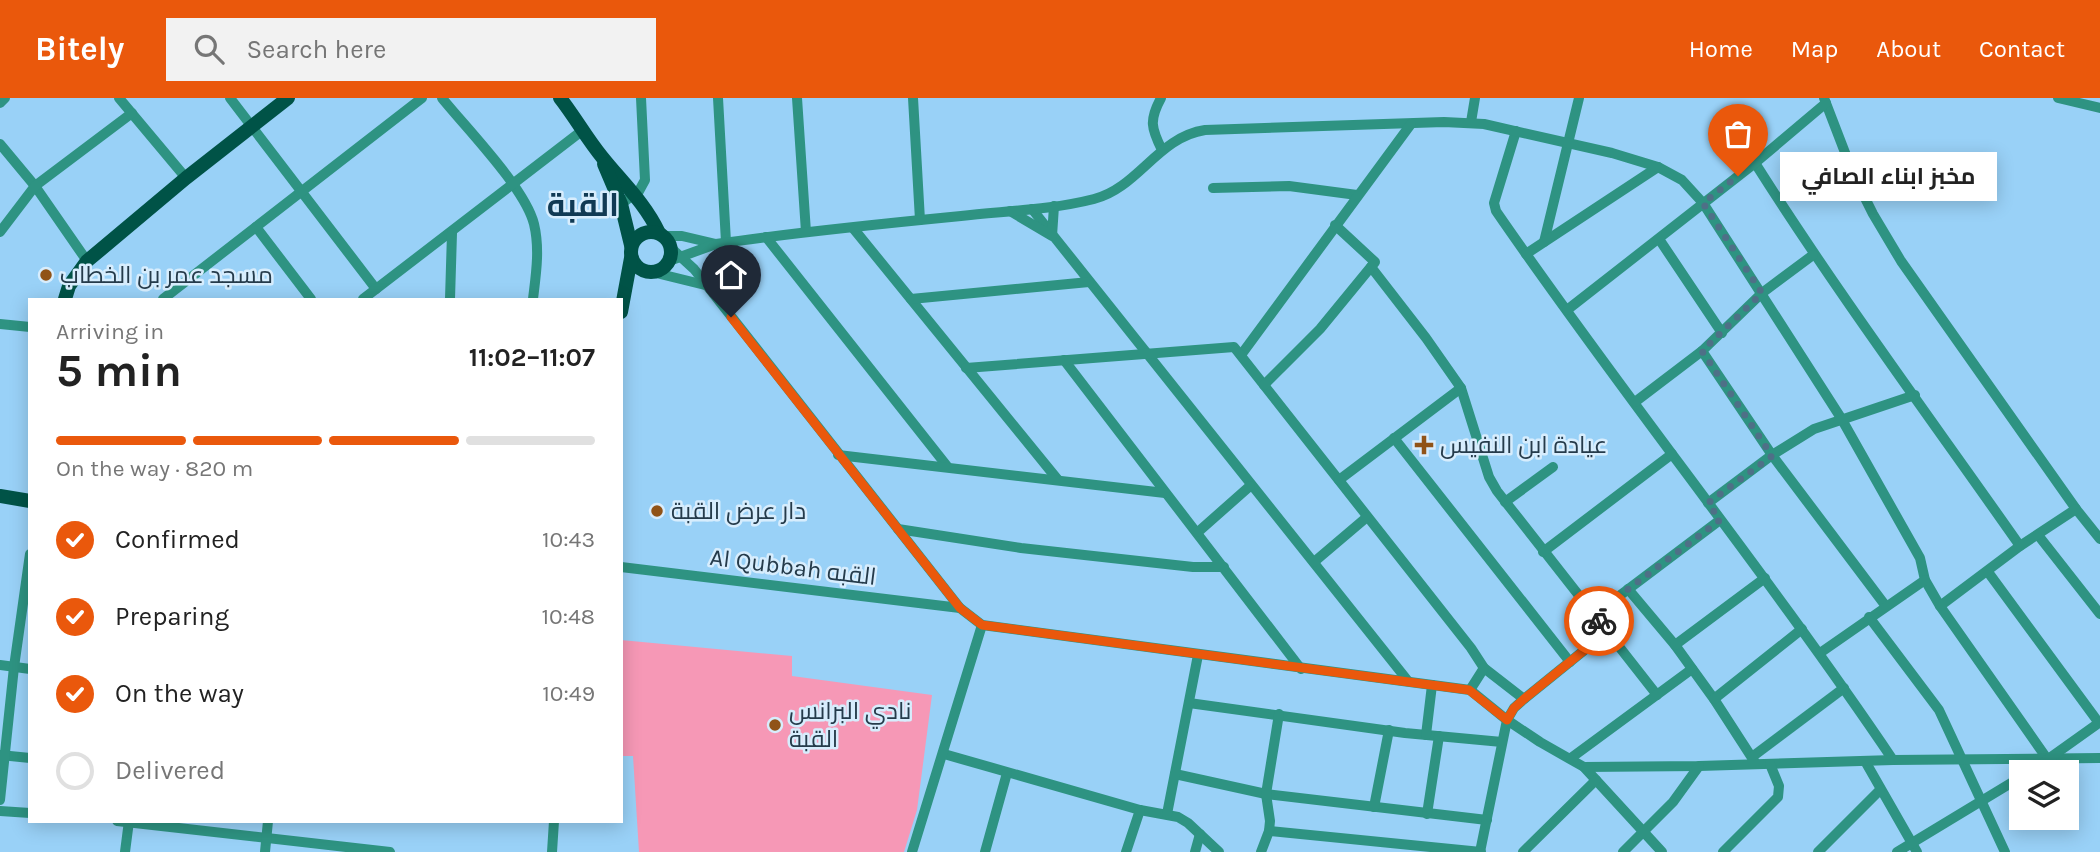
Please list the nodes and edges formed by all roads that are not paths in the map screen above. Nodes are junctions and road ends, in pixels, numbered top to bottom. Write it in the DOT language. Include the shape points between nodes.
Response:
graph roads {
  1 [pos="5,98"];
  2 [pos="119,98"];
  3 [pos="230,98"];
  4 [pos="288,98"];
  5 [pos="422,98"];
  6 [pos="442,98"];
  7 [pos="641,98"];
  8 [pos="718,98"];
  9 [pos="797,98"];
  10 [pos="913,98"];
  11 [pos="1161,98"];
  12 [pos="1475,98"];
  13 [pos="1579,98"];
  14 [pos="2058,98"];
  15 [pos="564,100"];
  16 [pos="1825,101"];
  17 [pos="0,103"];
  18 [pos="2100,108"];
  19 [pos="132,113"];
  20 [pos="1471,122"];
  21 [pos="1411,124"];
  22 [pos="252,125"];
  23 [pos="583,130"];
  24 [pos="1516,131"];
  25 [pos="1568,142"];
  26 [pos="0,144"];
  27 [pos="1163,150"];
  28 [pos="601,156"];
  29 [pos="1755,163"];
  30 [pos="1658,167"];
  31 [pos="186,178"];
  32 [pos="513,184"];
  33 [pos="35,186"];
  34 [pos="1213,188"];
  35 [pos="302,191"];
  36 [pos="635,195"];
  37 [pos="1357,195"];
  38 [pos="1703,203"];
  39 [pos="621,204"];
  40 [pos="1054,206"];
  41 [pos="1032,209"];
  42 [pos="1010,211"];
  43 [pos="920,220"];
  44 [pos="1335,225"];
  45 [pos="256,227"];
  46 [pos="853,228"];
  47 [pos="0,232"];
  48 [pos="806,232"];
  49 [pos="452,233"];
  50 [pos="1052,236"];
  51 [pos="766,237"];
  52 [pos="1659,239"];
  53 [pos="1544,242"];
  54 [pos="721,243"];
  55 [pos="669,247"];
  56 [pos="631,251"];
  57 [pos="1526,254"];
  58 [pos="1813,255"];
  59 [pos="87,261"];
  60 [pos="1371,267"];
  61 [pos="652,272"];
  62 [pos="1089,282"];
  63 [pos="705,285"];
  64 [pos="376,289"];
  65 [pos="1762,293"];
  66 [pos="308,295"];
  67 [pos="65,298"];
  68 [pos="164,298"];
  69 [pos="364,298"];
  70 [pos="450,298"];
  71 [pos="533,298"];
  72 [pos="911,299"];
  73 [pos="623,300"];
  74 [pos="1567,310"];
  75 [pos="0,324"];
  76 [pos="28,327"];
  77 [pos="1723,333"];
  78 [pos="1702,351"];
  79 [pos="1147,354"];
  80 [pos="1241,355"];
  81 [pos="1064,360"];
  82 [pos="966,368"];
  83 [pos="1264,385"];
  84 [pos="1461,387"];
  85 [pos="1915,395"];
  86 [pos="1635,402"];
  87 [pos="1841,418"];
  88 [pos="1394,438"];
  89 [pos="838,454"];
  90 [pos="1672,454"];
  91 [pos="1772,456"];
  92 [pos="947,466"];
  93 [pos="1553,467"];
  94 [pos="1058,480"];
  95 [pos="1339,480"];
  96 [pos="1250,485"];
  97 [pos="1166,493"];
  98 [pos="0,496"];
  99 [pos="28,501"];
  100 [pos="1504,502"];
  101 [pos="1708,503"];
  102 [pos="2076,509"];
  103 [pos="1367,517"];
  104 [pos="1720,520"];
  105 [pos="898,529"];
  106 [pos="1198,532"];
  107 [pos="2038,535"];
  108 [pos="2100,538"];
  109 [pos="2020,546"];
  110 [pos="1543,552"];
  111 [pos="1314,562"];
  112 [pos="623,567"];
  113 [pos="1224,568"];
  114 [pos="1987,572"];
  115 [pos="1765,578"];
  116 [pos="1925,580"];
  117 [pos="27,585"];
  118 [pos="1628,589"];
  119 [pos="1885,605"];
  120 [pos="1940,606"];
  121 [pos="960,608"];
  122 [pos="2100,614"];
  123 [pos="1594,615"];
  124 [pos="1869,617"];
  125 [pos="982,625"];
  126 [pos="1802,629"];
  127 [pos="1608,631"];
  128 [pos="1675,645"];
  129 [pos="1820,653"];
  130 [pos="1198,655"];
  131 [pos="1570,662"];
  132 [pos="0,665"];
  133 [pos="13,667"];
  134 [pos="28,668"];
  135 [pos="1484,668"];
  136 [pos="1301,669"];
  137 [pos="1692,669"];
  138 [pos="1408,681"];
  139 [pos="1432,685"];
  140 [pos="1844,688"];
  141 [pos="1469,690"];
  142 [pos="1657,695"];
  143 [pos="1524,699"];
  144 [pos="1714,699"];
  145 [pos="1189,703"];
  146 [pos="1279,714"];
  147 [pos="1507,720"];
  148 [pos="2099,723"];
  149 [pos="1389,730"];
  150 [pos="1426,734"];
  151 [pos="1439,736"];
  152 [pos="1502,743"];
  153 [pos="944,754"];
  154 [pos="3,755"];
  155 [pos="28,758"];
  156 [pos="1571,758"];
  157 [pos="2100,758"];
  158 [pos="1963,759"];
  159 [pos="1754,760"];
  160 [pos="1893,760"];
  161 [pos="2048,760"];
  162 [pos="1865,761"];
  163 [pos="1770,764"];
  164 [pos="1699,766"];
  165 [pos="1584,767"];
  166 [pos="1007,774"];
  167 [pos="1175,774"];
  168 [pos="1596,780"];
  169 [pos="2009,785"];
  170 [pos="1880,790"];
  171 [pos="1266,794"];
  172 [pos="0,800"];
  173 [pos="1982,802"];
  174 [pos="1374,807"];
  175 [pos="1140,810"];
  176 [pos="0,811"];
  177 [pos="28,813"];
  178 [pos="1167,814"];
  179 [pos="1427,814"];
  180 [pos="1487,820"];
  181 [pos="129,823"];
  182 [pos="146,823"];
  183 [pos="268,823"];
  184 [pos="554,823"];
  185 [pos="1269,831"];
  186 [pos="1643,832"];
  187 [pos="1200,834"];
  188 [pos="266,837"];
  189 [pos="1914,847"];
  190 [pos="125,852"];
  191 [pos="265,852"];
  192 [pos="390,852"];
  193 [pos="552,852"];
  194 [pos="912,852"];
  195 [pos="985,852"];
  196 [pos="1126,852"];
  197 [pos="1195,852"];
  198 [pos="1219,852"];
  199 [pos="1261,852"];
  200 [pos="1480,852"];
  201 [pos="1523,852"];
  202 [pos="1623,852"];
  203 [pos="1662,852"];
  204 [pos="1723,852"];
  205 [pos="1818,852"];
  206 [pos="1897,852"];
  207 [pos="2006,852"];
  1 -- 17 [label="street"];
  2 -- 19 [label="street"];
  3 -- 22 [label="street"];
  4 -- 22 [label="main road"];
  5 -- 35 [label="street"];
  6 -- 32 [label="street"];
  7 -- 36 [label="street" via="645,180"];
  8 -- 54 [label="street"];
  9 -- 48 [label="street"];
  10 -- 43 [label="street"];
  11 -- 27 [label="street" via="1152,123"];
  12 -- 20 [label="street"];
  13 -- 25 [label="street"];
  14 -- 18 [label="street"];
  15 -- 23 [label="main road"];
  16 -- 29 [label="street"];
  16 -- 102 [label="street" via="1854,176 1901,261"];
  19 -- 31 [label="street"];
  19 -- 33 [label="street"];
  20 -- 21 [label="street"];
  20 -- 24 [label="street"];
  21 -- 27 [label="street" via="1205,130 1181,136"];
  21 -- 37 [label="street"];
  22 -- 31 [label="main road"];
  22 -- 35 [label="street"];
  23 -- 28 [label="main road"];
  23 -- 32 [label="street"];
  24 -- 25 [label="street"];
  24 -- 57 [label="street" via="1494,206"];
  25 -- 30 [label="street"];
  25 -- 53 [label="street"];
  26 -- 33 [label="street"];
  27 -- 40 [label="street" via="1103,196"];
  28 -- 36 [label="main road"];
  28 -- 39 [label="main road"];
  29 -- 38 [label="street"];
  29 -- 58 [label="street"];
  30 -- 38 [label="street" via="1682,180"];
  30 -- 53 [label="street"];
  31 -- 59 [label="main road"];
  32 -- 49 [label="street"];
  32 -- 71 [label="street" via="534,224 538,256"];
  33 -- 47 [label="street"];
  33 -- 59 [label="street"];
  34 -- 37 [label="street" via="1289,186"];
  35 -- 45 [label="street"];
  35 -- 64 [label="street"];
  36 -- 39 [label="street"];
  36 -- 55 [label="main road"];
  37 -- 44 [label="street"];
  38 -- 52 [label="street"];
  38 -- 65 [label="street"];
  39 -- 56 [label="main road"];
  40 -- 41 [label="street"];
  40 -- 50 [label="street"];
  41 -- 42 [label="street"];
  41 -- 50 [label="street"];
  42 -- 43 [label="street"];
  42 -- 50 [label="street"];
  43 -- 46 [label="street"];
  44 -- 60 [label="street" via="1375,262"];
  44 -- 80 [label="street"];
  45 -- 66 [label="street"];
  45 -- 68 [label="street"];
  46 -- 48 [label="street"];
  46 -- 72 [label="street"];
  48 -- 51 [label="street"];
  49 -- 64 [label="street"];
  49 -- 70 [label="street"];
  50 -- 62 [label="street"];
  51 -- 54 [label="street"];
  51 -- 92 [label="street"];
  52 -- 74 [label="street"];
  52 -- 77 [label="street"];
  53 -- 57 [label="street"];
  54 -- 55 [label="street"];
  54 -- 55 [label="street" via="682,236"];
  55 -- 56 [label="main road" via="652,231 639,234"];
  55 -- 61 [label="main road" via="659,271"];
  55 -- 63 [label="street"];
  56 -- 61 [label="main road" via="639,269"];
  56 -- 73 [label="main road"];
  57 -- 74 [label="street"];
  58 -- 65 [label="street"];
  58 -- 85 [label="street"];
  59 -- 67 [label="main road"];
  60 -- 83 [label="street" via="1320,329"];
  60 -- 84 [label="street"];
  61 -- 63 [label="street"];
  62 -- 72 [label="street"];
  62 -- 79 [label="street"];
  63 -- 89 [label="street"];
  64 -- 69 [label="street"];
  65 -- 77 [label="street"];
  65 -- 87 [label="street"];
  72 -- 82 [label="street"];
  74 -- 86 [label="street"];
  75 -- 76 [label="street"];
  77 -- 78 [label="street"];
  78 -- 86 [label="street"];
  78 -- 91 [label="street"];
  79 -- 80 [label="street" via="1234,347"];
  79 -- 81 [label="street"];
  79 -- 96 [label="street"];
  80 -- 83 [label="street"];
  81 -- 82 [label="street"];
  81 -- 97 [label="street"];
  82 -- 94 [label="street"];
  83 -- 95 [label="street"];
  84 -- 88 [label="street"];
  84 -- 100 [label="street" via="1489,477"];
  85 -- 87 [label="street"];
  85 -- 109 [label="street"];
  86 -- 90 [label="street"];
  87 -- 91 [label="street"];
  87 -- 116 [label="street" via="1920,558"];
  88 -- 95 [label="street"];
  88 -- 131 [label="street"];
  89 -- 92 [label="street"];
  89 -- 105 [label="street"];
  90 -- 101 [label="street"];
  90 -- 110 [label="street"];
  91 -- 101 [label="street"];
  91 -- 119 [label="street"];
  92 -- 94 [label="street"];
  93 -- 100 [label="street"];
  94 -- 97 [label="street"];
  95 -- 103 [label="street"];
  96 -- 106 [label="street"];
  96 -- 111 [label="street"];
  97 -- 106 [label="street"];
  98 -- 99 [label="main road"];
  100 -- 110 [label="street"];
  101 -- 104 [label="street"];
  102 -- 107 [label="street"];
  102 -- 108 [label="street"];
  103 -- 111 [label="street"];
  103 -- 135 [label="street"];
  104 -- 115 [label="street"];
  104 -- 118 [label="street"];
  105 -- 113 [label="street" via="1021,548"];
  105 -- 121 [label="street"];
  106 -- 113 [label="street"];
  107 -- 109 [label="street"];
  107 -- 122 [label="street"];
  109 -- 114 [label="street"];
  110 -- 123 [label="street"];
  111 -- 138 [label="street"];
  112 -- 121 [label="street, Al Qubbah القبه"];
  113 -- 136 [label="street"];
  114 -- 120 [label="street"];
  114 -- 148 [label="street"];
  115 -- 126 [label="street"];
  115 -- 128 [label="street"];
  116 -- 119 [label="street"];
  116 -- 120 [label="street"];
  117 -- 133 [label="street"];
  118 -- 123 [label="street"];
  118 -- 128 [label="street"];
  119 -- 124 [label="street"];
  120 -- 161 [label="street"];
  121 -- 125 [label="street"];
  123 -- 127 [label="street"];
  124 -- 129 [label="street"];
  124 -- 158 [label="street" via="1939,710"];
  125 -- 130 [label="street"];
  125 -- 153 [label="street"];
  126 -- 129 [label="street"];
  126 -- 144 [label="street"];
  127 -- 131 [label="street"];
  127 -- 142 [label="street"];
  128 -- 137 [label="street"];
  129 -- 140 [label="street"];
  130 -- 136 [label="street"];
  130 -- 145 [label="street"];
  131 -- 143 [label="street"];
  132 -- 133 [label="street"];
  133 -- 134 [label="street"];
  133 -- 154 [label="street"];
  135 -- 141 [label="street"];
  135 -- 143 [label="street"];
  136 -- 138 [label="street"];
  137 -- 142 [label="street"];
  137 -- 144 [label="street"];
  138 -- 139 [label="street"];
  139 -- 141 [label="street"];
  139 -- 150 [label="street"];
  140 -- 159 [label="street"];
  140 -- 160 [label="street"];
  141 -- 147 [label="street"];
  142 -- 156 [label="street"];
  143 -- 147 [label="street"];
  144 -- 159 [label="street"];
  145 -- 146 [label="street"];
  145 -- 167 [label="street"];
  146 -- 149 [label="street"];
  146 -- 171 [label="street"];
  147 -- 152 [label="street"];
  147 -- 156 [label="street"];
  148 -- 161 [label="street"];
  149 -- 150 [label="street"];
  149 -- 174 [label="street"];
  150 -- 151 [label="street"];
  151 -- 152 [label="street"];
  151 -- 179 [label="street"];
  152 -- 180 [label="street"];
  153 -- 166 [label="street"];
  153 -- 194 [label="street"];
  154 -- 155 [label="street"];
  154 -- 172 [label="street"];
  156 -- 165 [label="street"];
  157 -- 161 [label="street"];
  158 -- 160 [label="street"];
  158 -- 161 [label="street"];
  158 -- 173 [label="street"];
  159 -- 163 [label="street"];
  159 -- 164 [label="street"];
  160 -- 162 [label="street"];
  162 -- 163 [label="street"];
  162 -- 170 [label="street"];
  163 -- 204 [label="street" via="1779,786 1778,797"];
  164 -- 165 [label="street"];
  164 -- 186 [label="street"];
  165 -- 168 [label="street"];
  166 -- 175 [label="street"];
  166 -- 195 [label="street"];
  167 -- 171 [label="street"];
  167 -- 178 [label="street"];
  168 -- 186 [label="street"];
  168 -- 201 [label="street"];
  169 -- 173 [label="street"];
  170 -- 189 [label="street"];
  170 -- 205 [label="street"];
  171 -- 174 [label="street"];
  171 -- 185 [label="street"];
  173 -- 189 [label="street"];
  173 -- 207 [label="street"];
  174 -- 179 [label="street"];
  175 -- 178 [label="street"];
  175 -- 196 [label="street"];
  176 -- 177 [label="street"];
  178 -- 187 [label="street"];
  179 -- 180 [label="street"];
  180 -- 200 [label="street"];
  181 -- 190 [label="street"];
  182 -- 188 [label="street"];
  183 -- 188 [label="street"];
  184 -- 193 [label="street"];
  185 -- 199 [label="street"];
  185 -- 200 [label="street"];
  186 -- 202 [label="street"];
  186 -- 203 [label="street"];
  187 -- 197 [label="street"];
  187 -- 198 [label="street"];
  188 -- 191 [label="street"];
  188 -- 192 [label="street"];
  189 -- 206 [label="street"];
}
